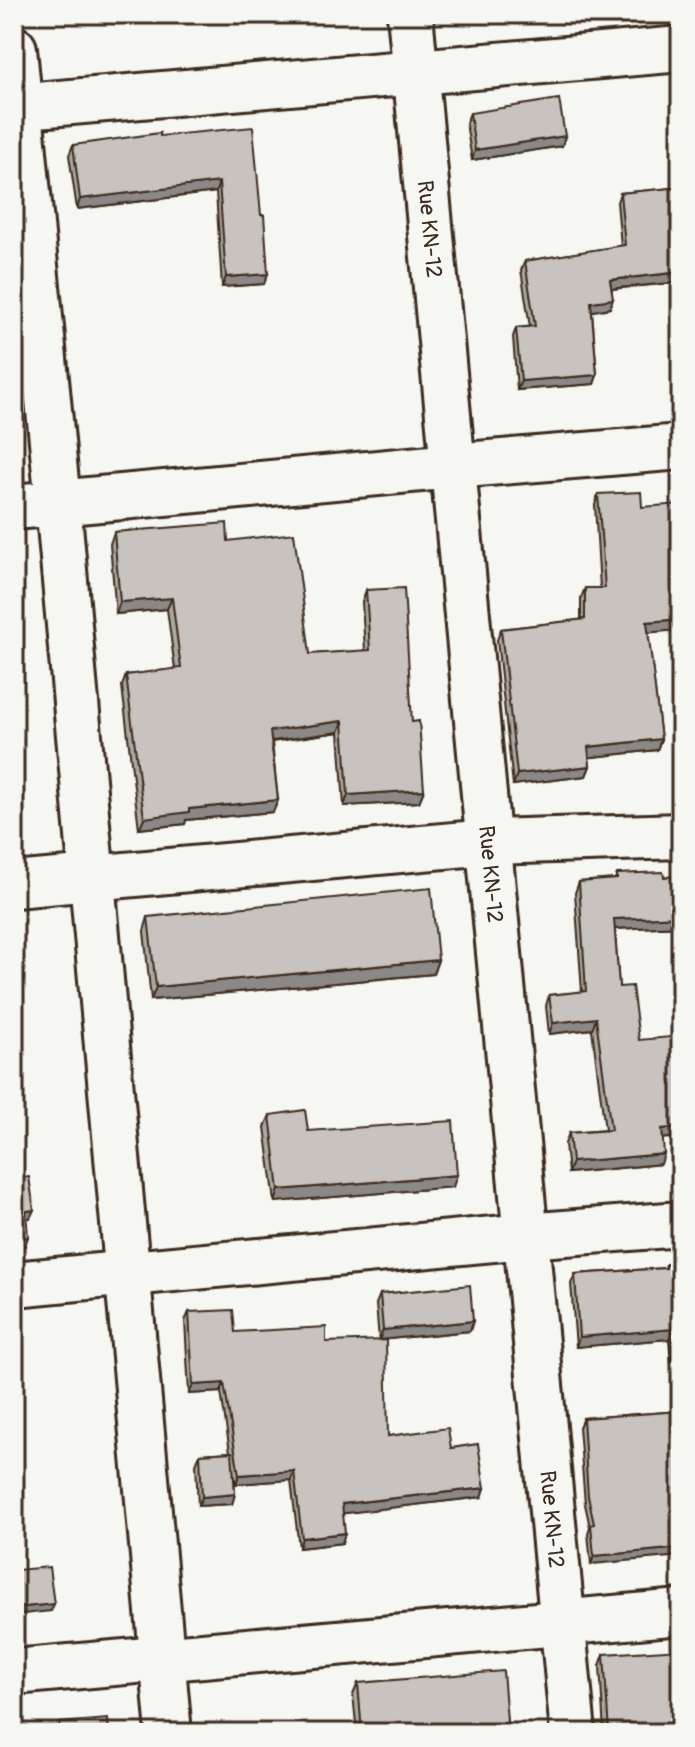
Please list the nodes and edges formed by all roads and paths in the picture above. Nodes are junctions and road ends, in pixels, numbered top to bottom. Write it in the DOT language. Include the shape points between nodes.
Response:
graph roads {
  1 [pos="410,14"];
  2 [pos="14,49"];
  3 [pos="681,49"];
  4 [pos="415,72"];
  5 [pos="17,107"];
  6 [pos="681,447"];
  7 [pos="453,466"];
  8 [pos="58,503"];
  9 [pos="14,507"];
  10 [pos="681,836"];
  11 [pos="488,842"];
  12 [pos="91,878"];
  13 [pos="14,885"];
  14 [pos="681,1224"];
  15 [pos="526,1236"];
  16 [pos="127,1273"];
  17 [pos="14,1284"];
  18 [pos="681,1612"];
  19 [pos="562,1622"];
  20 [pos="162,1658"];
  21 [pos="14,1672"];
  22 [pos="169,1733"];
  23 [pos="573,1733"];
  1 -- 4 [label="street, Rue KN-12"];
  2 -- 5 [label="street"];
  3 -- 4 [label="street"];
  4 -- 5 [label="street"];
  4 -- 7 [label="street, Rue KN-12"];
  5 -- 8 [label="street"];
  6 -- 7 [label="street"];
  7 -- 8 [label="street"];
  7 -- 11 [label="street, Rue KN-12"];
  8 -- 9 [label="street"];
  8 -- 12 [label="street"];
  10 -- 11 [label="street"];
  11 -- 12 [label="street"];
  11 -- 15 [label="street, Rue KN-12"];
  12 -- 13 [label="street"];
  12 -- 16 [label="street"];
  14 -- 15 [label="street"];
  15 -- 16 [label="street"];
  15 -- 19 [label="street, Rue KN-12"];
  16 -- 17 [label="street"];
  16 -- 20 [label="street"];
  18 -- 19 [label="street"];
  19 -- 20 [label="street"];
  19 -- 23 [label="street, Rue KN-12"];
  20 -- 21 [label="street"];
  20 -- 22 [label="street"];
}
